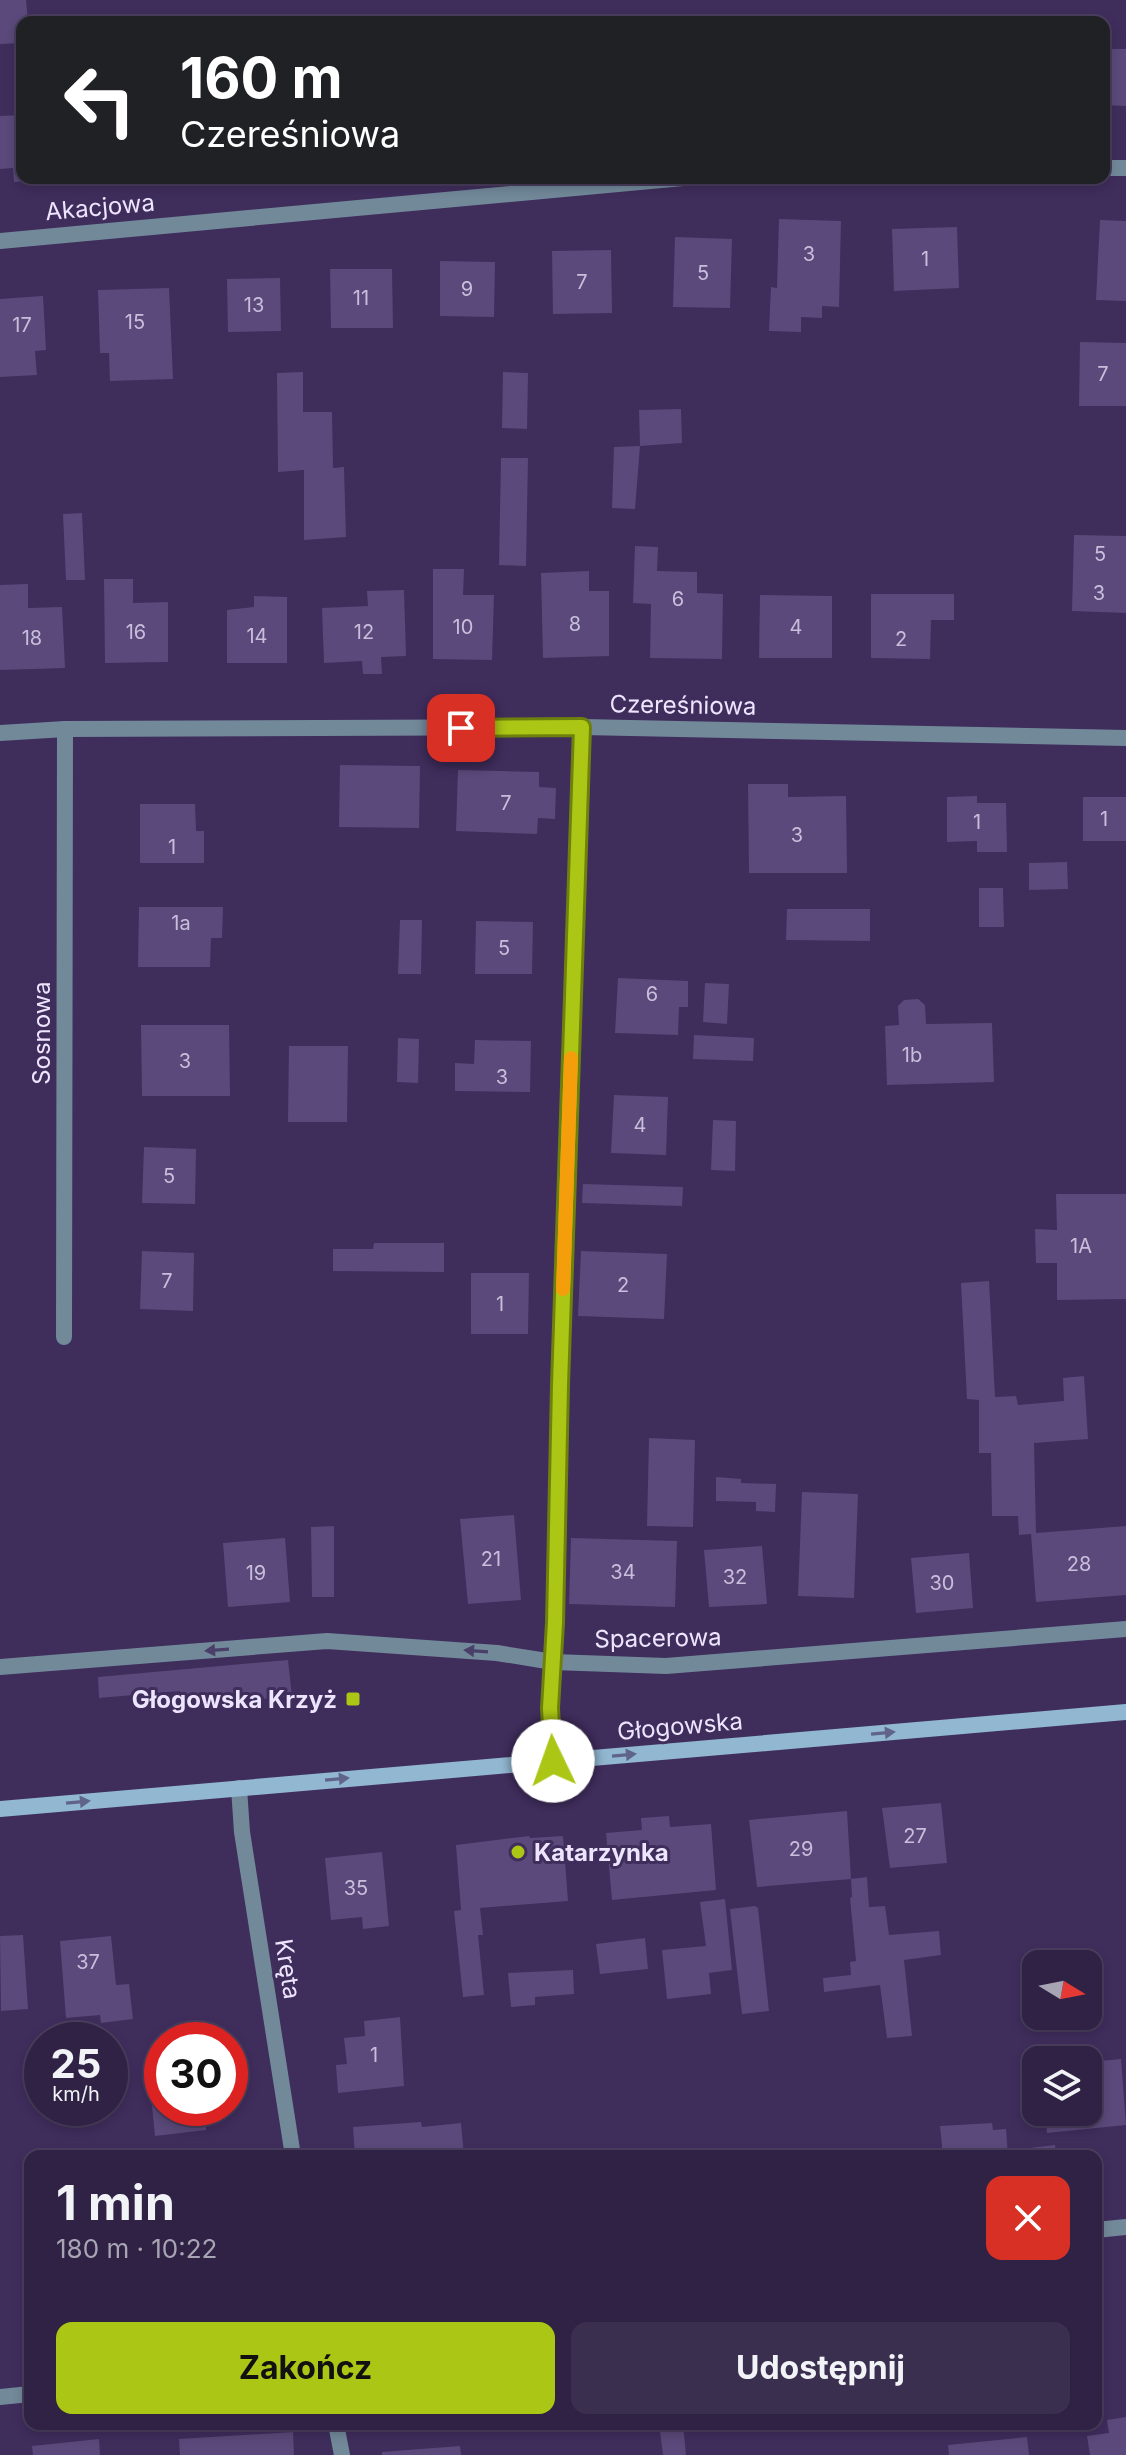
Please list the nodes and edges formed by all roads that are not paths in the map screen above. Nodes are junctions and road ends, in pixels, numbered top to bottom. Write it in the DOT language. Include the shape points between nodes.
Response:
graph roads {
  1 [pos="618,184"];
  2 [pos="0,241"];
  3 [pos="582,727"];
  4 [pos="65,729"];
  5 [pos="0,733"];
  6 [pos="1126,738"];
  7 [pos="64,1337"];
  8 [pos="1126,1629"];
  9 [pos="553,1662"];
  10 [pos="0,1667"];
  11 [pos="1126,1712"];
  12 [pos="553,1761"];
  13 [pos="239,1788"];
  14 [pos="0,1809"];
  15 [pos="292,2150"];
  16 [pos="1126,2227"];
  17 [pos="1102,2229"];
  18 [pos="24,2395"];
  19 [pos="0,2397"];
  20 [pos="337,2430"];
  21 [pos="342,2455"];
  1 -- 2 [label="street, Akacjowa"];
  3 -- 4 [label="street, Czereśniowa"];
  3 -- 6 [label="street, Czereśniowa"];
  3 -- 9 [label="street"];
  4 -- 5 [label="street, Czereśniowa"];
  4 -- 7 [label="street, Sosnowa"];
  8 -- 9 [label="street, Spacerowa" via="666,1666"];
  9 -- 10 [label="street, Spacerowa, one-way" via="327,1641"];
  9 -- 12 [label="street"];
  12 -- 11 [label="street, Głogowska, one-way"];
  13 -- 12 [label="street, Głogowska, one-way"];
  14 -- 13 [label="street, Głogowska, one-way"];
  13 -- 15 [label="street, Kręta"];
  16 -- 17 [label="street"];
  18 -- 19 [label="street"];
  20 -- 21 [label="street"];
}
